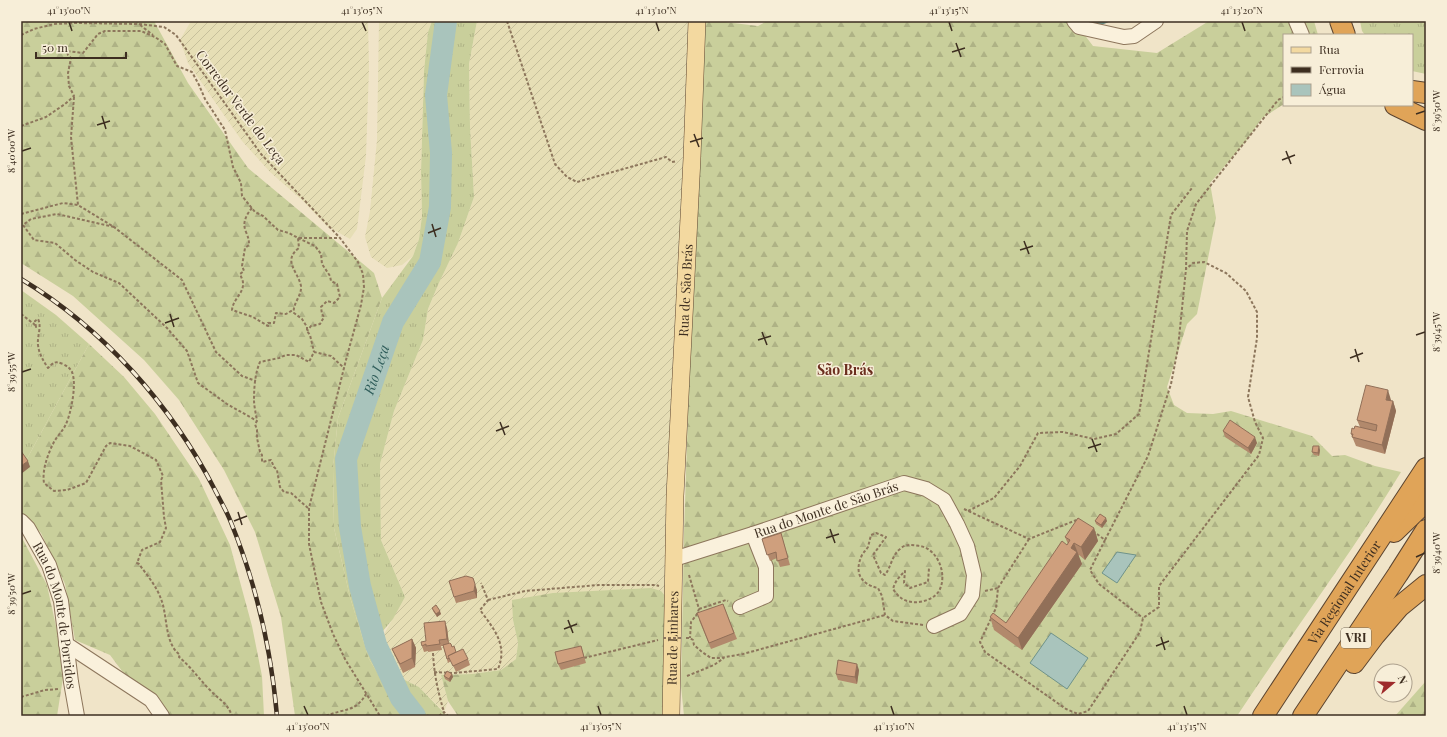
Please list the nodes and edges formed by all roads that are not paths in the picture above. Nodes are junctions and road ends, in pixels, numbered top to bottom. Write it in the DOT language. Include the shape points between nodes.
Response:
graph roads {
  1 [pos="697,21"];
  2 [pos="1156,21"];
  3 [pos="1296,21"];
  4 [pos="1329,21"];
  5 [pos="1340,21"];
  6 [pos="1076,24"];
  7 [pos="1302,34"];
  8 [pos="1331,34"];
  9 [pos="1345,34"];
  10 [pos="1413,91"];
  11 [pos="1426,93"];
  12 [pos="1398,106"];
  13 [pos="1426,120"];
  14 [pos="1426,468"];
  15 [pos="1426,498"];
  16 [pos="21,521"];
  17 [pos="1426,530"];
  18 [pos="753,534"];
  19 [pos="1426,544"];
  20 [pos="1369,555"];
  21 [pos="674,559"];
  22 [pos="1398,574"];
  23 [pos="1426,585"];
  24 [pos="740,607"];
  25 [pos="934,626"];
  26 [pos="66,644"];
  27 [pos="1308,709"];
  28 [pos="77,716"];
  29 [pos="162,716"];
  30 [pos="671,716"];
  31 [pos="1263,716"];
  1 -- 21 [label="main road, Rua de São Brás"];
  2 -- 6 [label="street" via="1134,36 1124,37"];
  3 -- 7 [label="street"];
  4 -- 8 [label="highway"];
  5 -- 9 [label="highway"];
  10 -- 11 [label="highway"];
  12 -- 13 [label="highway"];
  14 -- 20 [label="highway, Via Regional Interior / VRI"];
  15 -- 20 [label="highway" via="1420,507"];
  16 -- 26 [label="street, Rua do Monte de Porridos" via="28,528 49,565 61,602"];
  17 -- 22 [label="highway, VRI"];
  18 -- 21 [label="street, Rua do Monte de São Brás"];
  18 -- 24 [label="street" via="766,567 766,596"];
  18 -- 25 [label="street, Rua do Monte de São Brás" via="904,483 926,489 944,500 967,546 974,575 972,595 960,614"];
  19 -- 22 [label="highway"];
  20 -- 31 [label="highway, Via Regional Interior / VRI"];
  21 -- 30 [label="main road, Rua de Linhares"];
  22 -- 27 [label="highway, VRI"];
  23 -- 27 [label="highway" via="1399,607 1345,676"];
  26 -- 28 [label="street, Rua do Monte de Porridos"];
  26 -- 29 [label="street" via="151,700"];
}
